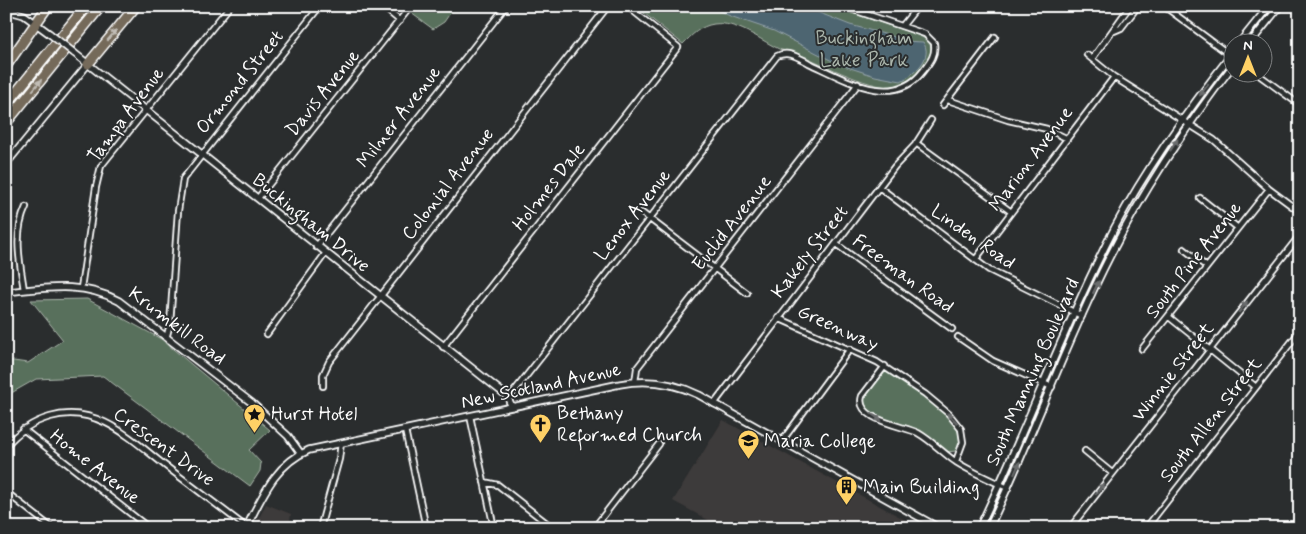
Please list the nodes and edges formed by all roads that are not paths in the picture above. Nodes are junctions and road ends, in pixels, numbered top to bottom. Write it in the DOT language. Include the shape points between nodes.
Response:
graph roads {
  1 [pos="48,6"];
  2 [pos="86,6"];
  3 [pos="101,6"];
  4 [pos="136,6"];
  5 [pos="230,6"];
  6 [pos="320,6"];
  7 [pos="382,6"];
  8 [pos="411,6"];
  9 [pos="506,6"];
  10 [pos="608,6"];
  11 [pos="627,6"];
  12 [pos="842,6"];
  13 [pos="918,6"];
  14 [pos="1130,6"];
  15 [pos="1138,6"];
  16 [pos="1164,6"];
  17 [pos="1269,6"];
  18 [pos="1280,6"];
  19 [pos="6,10"];
  20 [pos="400,21"];
  21 [pos="35,22"];
  22 [pos="903,25"];
  23 [pos="1114,31"];
  24 [pos="1248,32"];
  25 [pos="1259,32"];
  26 [pos="995,37"];
  27 [pos="1224,49"];
  28 [pos="1087,55"];
  29 [pos="1092,59"];
  30 [pos="1224,65"];
  31 [pos="6,66"];
  32 [pos="92,67"];
  33 [pos="1114,76"];
  34 [pos="1224,77"];
  35 [pos="1269,82"];
  36 [pos="858,84"];
  37 [pos="948,100"];
  38 [pos="6,105"];
  39 [pos="943,105"];
  40 [pos="1300,105"];
  41 [pos="146,109"];
  42 [pos="1181,119"];
  43 [pos="931,120"];
  44 [pos="6,123"];
  45 [pos="1188,124"];
  46 [pos="1066,138"];
  47 [pos="916,143"];
  48 [pos="202,153"];
  49 [pos="6,164"];
  50 [pos="1145,177"];
  51 [pos="1152,181"];
  52 [pos="879,187"];
  53 [pos="1269,189"];
  54 [pos="258,198"];
  55 [pos="1200,198"];
  56 [pos="26,207"];
  57 [pos="642,212"];
  58 [pos="1010,212"];
  59 [pos="1300,212"];
  60 [pos="650,218"];
  61 [pos="1116,226"];
  62 [pos="1238,228"];
  63 [pos="1124,230"];
  64 [pos="1300,235"];
  65 [pos="836,244"];
  66 [pos="316,247"];
  67 [pos="1184,249"];
  68 [pos="325,254"];
  69 [pos="1102,255"];
  70 [pos="1109,258"];
  71 [pos="975,260"];
  72 [pos="1208,267"];
  73 [pos="715,268"];
  74 [pos="81,288"];
  75 [pos="24,290"];
  76 [pos="6,292"];
  77 [pos="747,293"];
  78 [pos="379,296"];
  79 [pos="1074,312"];
  80 [pos="1082,316"];
  81 [pos="1168,317"];
  82 [pos="778,318"];
  83 [pos="952,329"];
  84 [pos="1300,331"];
  85 [pos="267,334"];
  86 [pos="167,336"];
  87 [pos="958,337"];
  88 [pos="443,347"];
  89 [pos="850,349"];
  90 [pos="1142,349"];
  91 [pos="1209,350"];
  92 [pos="885,366"];
  93 [pos="635,382"];
  94 [pos="1044,384"];
  95 [pos="324,386"];
  96 [pos="1052,387"];
  97 [pos="1256,387"];
  98 [pos="509,398"];
  99 [pos="714,404"];
  100 [pos="512,407"];
  101 [pos="470,416"];
  102 [pos="23,430"];
  103 [pos="405,430"];
  104 [pos="782,441"];
  105 [pos="341,443"];
  106 [pos="659,444"];
  107 [pos="6,446"];
  108 [pos="1085,451"];
  109 [pos="301,454"];
  110 [pos="956,461"];
  111 [pos="1112,473"];
  112 [pos="484,482"];
  113 [pos="1000,485"];
  114 [pos="1008,488"];
  115 [pos="6,492"];
  116 [pos="246,527"];
  117 [pos="52,528"];
  118 [pos="149,528"];
  119 [pos="320,528"];
  120 [pos="426,528"];
  121 [pos="494,528"];
  122 [pos="553,528"];
  123 [pos="594,528"];
  124 [pos="939,528"];
  125 [pos="979,528"];
  126 [pos="989,528"];
  127 [pos="1070,528"];
  128 [pos="1146,528"];
  1 -- 21 [label="highway"];
  2 -- 38 [label="highway"];
  44 -- 3 [label="highway, one-way"];
  32 -- 4 [label="highway, one-way"];
  5 -- 41 [label="street, Tampa Avenue"];
  6 -- 48 [label="street, Ormond Street"];
  7 -- 20 [label="street"];
  8 -- 20 [label="street, Davis Avenue"];
  9 -- 66 [label="street, Milner Avenue"];
  10 -- 78 [label="street, Colonial Avenue"];
  11 -- 88 [label="street, Holmes Dale" via="678,47"];
  12 -- 22 [label="street"];
  13 -- 22 [label="street"];
  14 -- 23 [label="street"];
  15 -- 23 [label="street" via="1121,28"];
  16 -- 27 [label="street"];
  17 -- 24 [label="street"];
  18 -- 25 [label="street"];
  19 -- 21 [label="street"];
  20 -- 54 [label="street, Davis Avenue"];
  21 -- 31 [label="highway"];
  21 -- 32 [label="street, bridge"];
  22 -- 36 [label="street" via="925,34 934,44 933,58 921,74 898,90 880,90"];
  23 -- 29 [label="street"];
  26 -- 37 [label="street"];
  28 -- 29 [label="street"];
  29 -- 33 [label="street"];
  30 -- 42 [label="street, South Manning Boulevard, one-way"];
  32 -- 41 [label="street, Buckingham Drive"];
  32 -- 49 [label="street"];
  33 -- 42 [label="street"];
  33 -- 46 [label="street, Marion Avenue"];
  34 -- 45 [label="street, South Manning Boulevard"];
  35 -- 40 [label="street"];
  36 -- 60 [label="street, Lenox Avenue" via="791,54 775,58"];
  36 -- 73 [label="street, Euclid Avenue"];
  37 -- 39 [label="street"];
  37 -- 46 [label="street" via="1047,129"];
  41 -- 48 [label="street, Buckingham Drive"];
  41 -- 74 [label="street, Tampa Avenue" via="100,168"];
  42 -- 45 [label="street"];
  42 -- 50 [label="street, South Manning Boulevard"];
  43 -- 47 [label="street, Kakely Street"];
  51 -- 45 [label="street, South Manning Boulevard, one-way"];
  45 -- 53 [label="street" via="1219,144"];
  46 -- 58 [label="street, Marion Avenue"];
  47 -- 52 [label="street, Kakely Street"];
  47 -- 58 [label="street"];
  48 -- 54 [label="street, Buckingham Drive"];
  48 -- 86 [label="street, Ormond Street" via="181,186"];
  50 -- 51 [label="street"];
  50 -- 61 [label="street, South Manning Boulevard"];
  51 -- 63 [label="street, South Manning Boulevard"];
  52 -- 65 [label="street, Kakely Street"];
  52 -- 71 [label="street, Linden Road"];
  53 -- 59 [label="street"];
  53 -- 62 [label="street, South Pine Avenue"];
  54 -- 66 [label="street, Buckingham Drive"];
  55 -- 62 [label="street"];
  56 -- 75 [label="street" via="20,225 19,248"];
  57 -- 60 [label="street"];
  58 -- 71 [label="street, Marion Avenue"];
  60 -- 73 [label="street"];
  60 -- 98 [label="street, Lenox Avenue"];
  61 -- 63 [label="street"];
  61 -- 69 [label="street, South Manning Boulevard"];
  62 -- 72 [label="street, South Pine Avenue"];
  63 -- 70 [label="street, South Manning Boulevard"];
  91 -- 64 [label="street, Winnie Street, one-way"];
  65 -- 82 [label="street, Kakely Street"];
  65 -- 83 [label="street, Freeman Road"];
  66 -- 68 [label="street, Buckingham Drive"];
  67 -- 72 [label="street"];
  68 -- 78 [label="street, Buckingham Drive"];
  68 -- 85 [label="street"];
  69 -- 70 [label="street"];
  69 -- 79 [label="street, South Manning Boulevard"];
  80 -- 70 [label="street, South Manning Boulevard, one-way"];
  71 -- 79 [label="street, Linden Road" via="1002,278"];
  72 -- 81 [label="street, South Pine Avenue"];
  73 -- 77 [label="street"];
  73 -- 93 [label="street, Euclid Avenue" via="637,368"];
  74 -- 75 [label="street, Krumkill Road"];
  74 -- 86 [label="street, Krumkill Road" via="119,301"];
  75 -- 76 [label="street, Krumkill Road"];
  78 -- 88 [label="street, Buckingham Drive"];
  78 -- 95 [label="street, Colonial Avenue" via="325,367"];
  79 -- 80 [label="street, Linden Road"];
  79 -- 94 [label="street, South Manning Boulevard"];
  80 -- 96 [label="street, South Manning Boulevard"];
  81 -- 90 [label="street, South Pine Avenue"];
  81 -- 91 [label="street"];
  82 -- 89 [label="street, Greenway"];
  82 -- 99 [label="street, Kakely Street"];
  84 -- 97 [label="street, South Allen Street"];
  86 -- 109 [label="street, Krumkill Road" via="264,414 288,436"];
  87 -- 94 [label="street, Freeman Road" via="993,361"];
  88 -- 98 [label="street, Buckingham Drive"];
  89 -- 92 [label="street, Greenway"];
  89 -- 104 [label="street"];
  91 -- 97 [label="street"];
  91 -- 111 [label="street, Winnie Street"];
  110 -- 92 [label="street, Greenway, one-way" via="964,441 959,425 925,394"];
  92 -- 110 [label="street, Greenway, one-way" via="862,396 862,407 884,423 920,434"];
  93 -- 99 [label="street, New Scotland Avenue" via="675,386"];
  93 -- 100 [label="street, New Scotland Avenue"];
  94 -- 96 [label="street, Freeman Road"];
  94 -- 113 [label="street, South Manning Boulevard"];
  114 -- 96 [label="street, South Manning Boulevard, one-way"];
  97 -- 128 [label="street, South Allen Street"];
  98 -- 100 [label="street"];
  99 -- 104 [label="street, New Scotland Avenue"];
  100 -- 101 [label="street, New Scotland Avenue"];
  101 -- 103 [label="street, New Scotland Avenue"];
  101 -- 112 [label="street"];
  102 -- 107 [label="street, Crescent Drive"];
  102 -- 116 [label="street, Crescent Drive" via="38,421 62,414 103,420"];
  102 -- 118 [label="street, Home Avenue"];
  103 -- 105 [label="street, New Scotland Avenue"];
  103 -- 120 [label="street"];
  104 -- 124 [label="street, New Scotland Avenue"];
  105 -- 109 [label="street, New Scotland Avenue"];
  105 -- 119 [label="street"];
  106 -- 123 [label="street"];
  108 -- 111 [label="street"];
  109 -- 116 [label="street, New Scotland Avenue" via="276,474"];
  110 -- 113 [label="street, Greenway"];
  127 -- 111 [label="street, Winnie Street, one-way"];
  112 -- 121 [label="street"];
  112 -- 122 [label="street" via="498,485"];
  113 -- 114 [label="street, Greenway"];
  113 -- 125 [label="street, South Manning Boulevard"];
  114 -- 126 [label="street, South Manning Boulevard"];
  115 -- 117 [label="street"];
}
